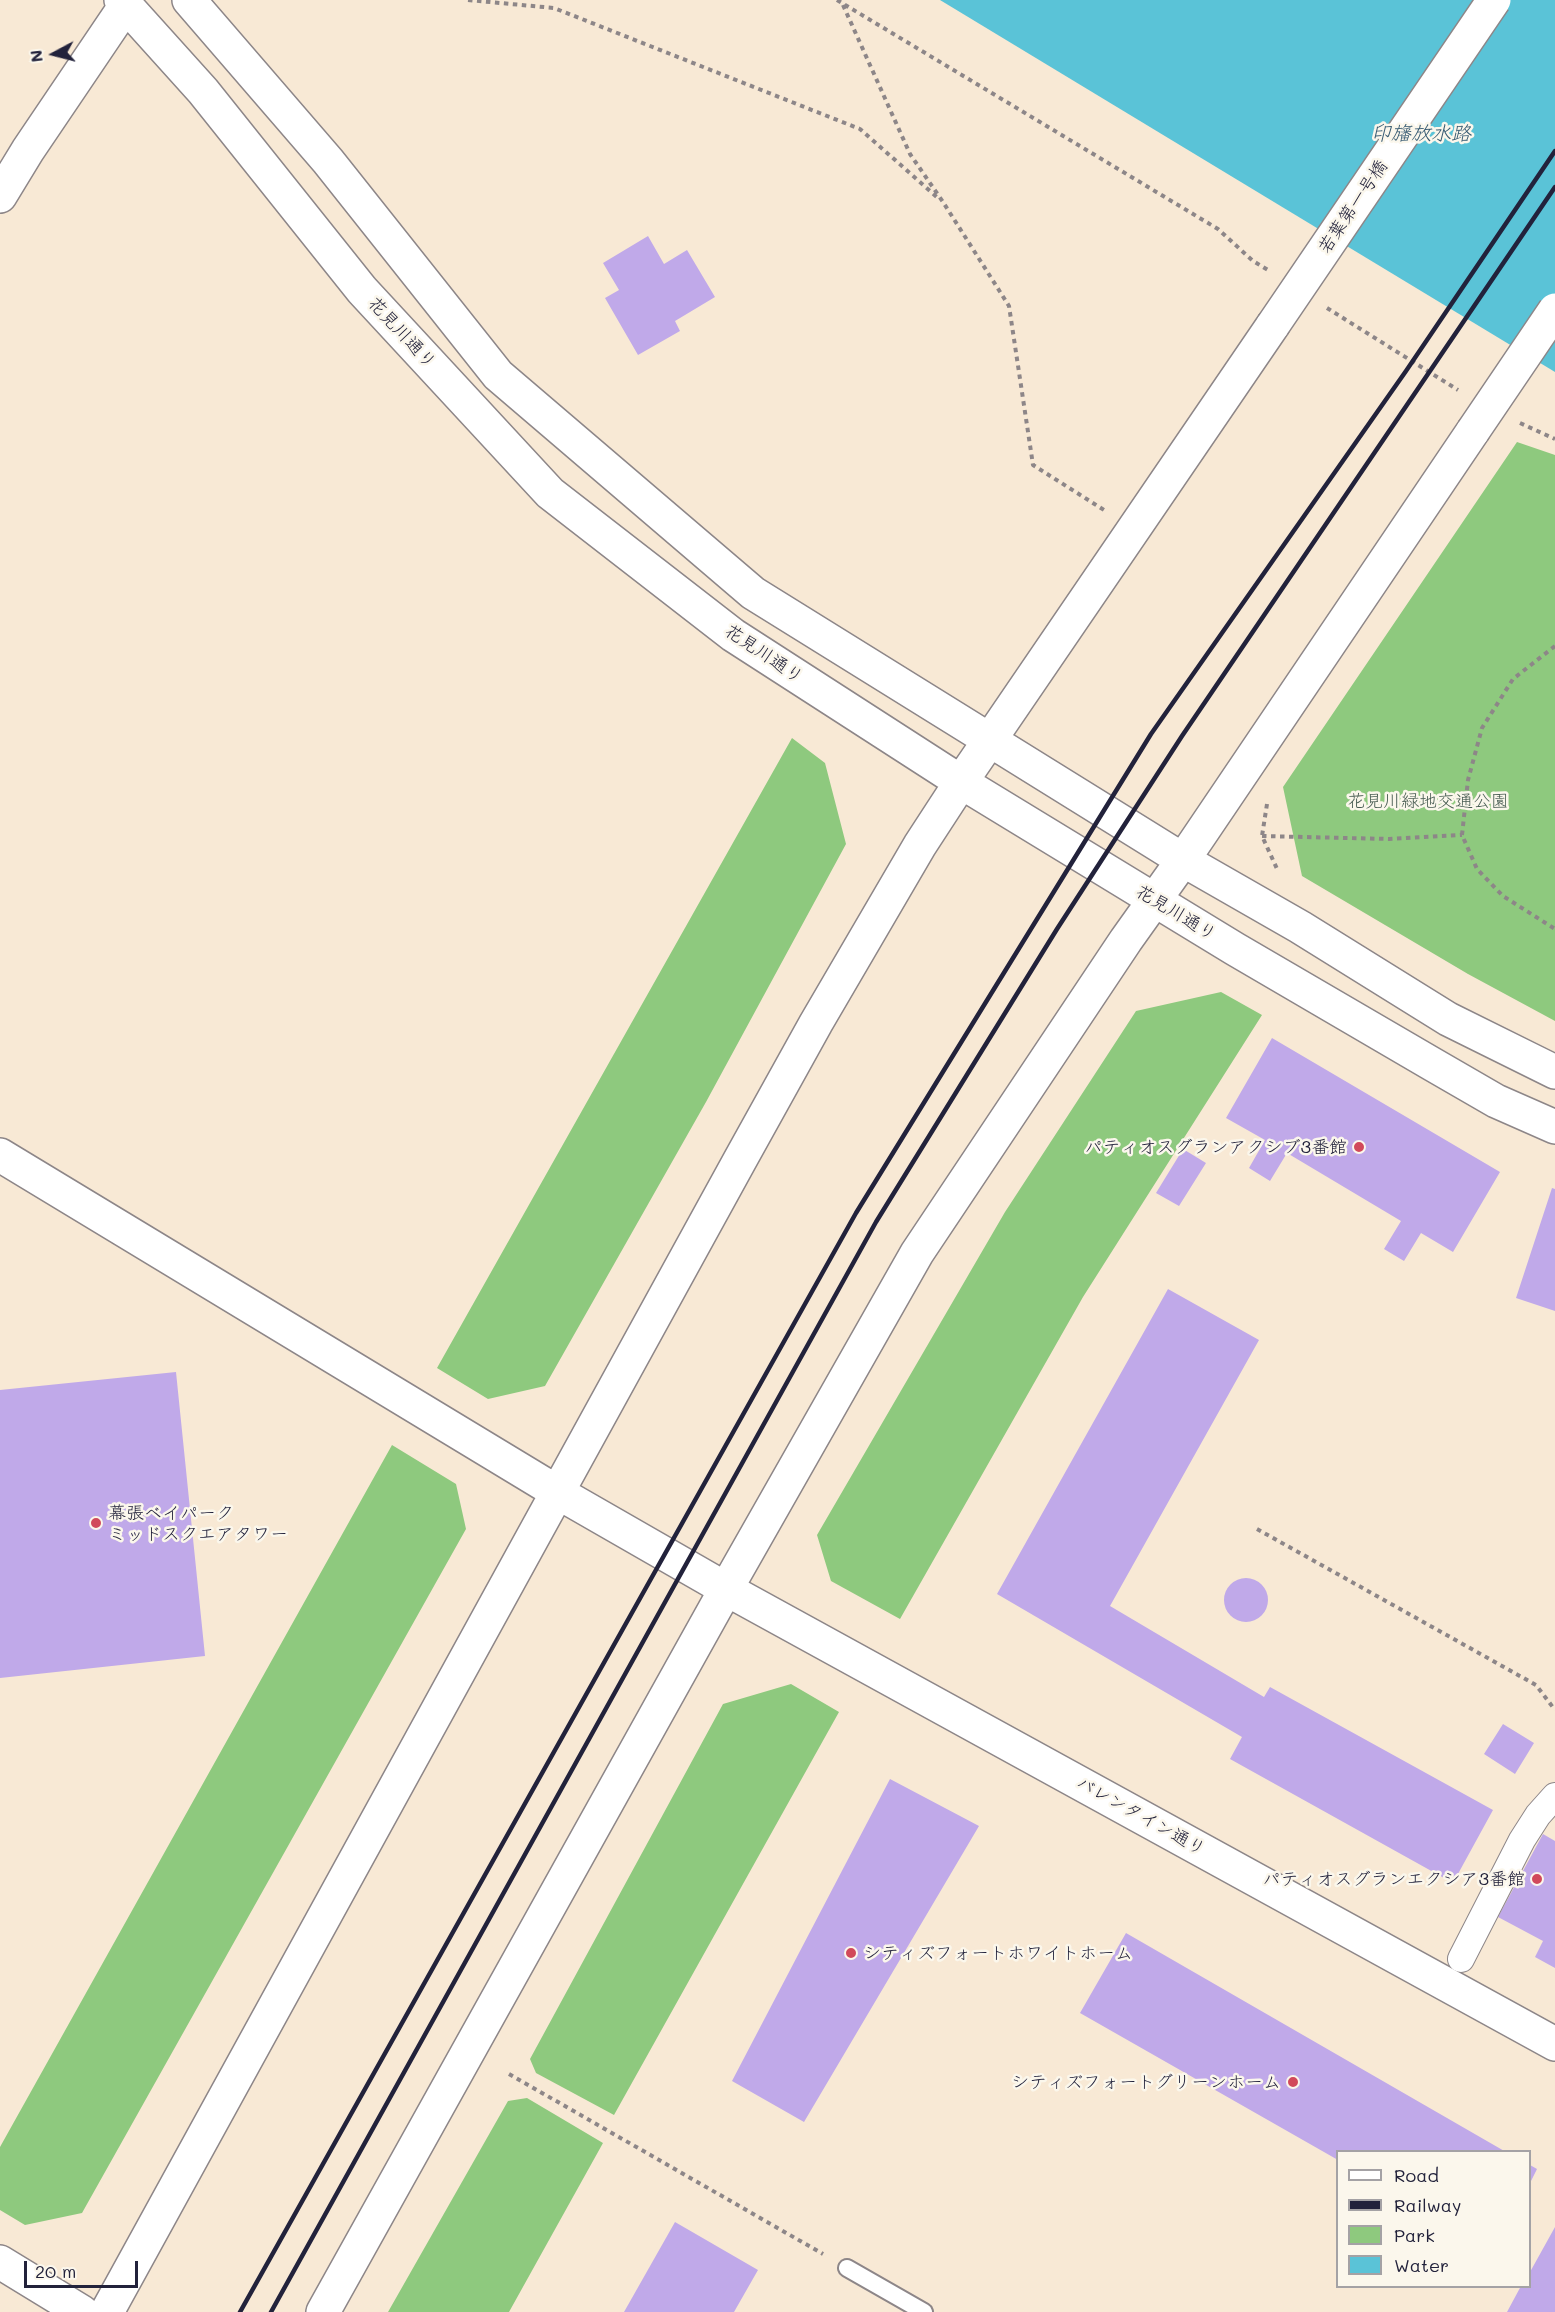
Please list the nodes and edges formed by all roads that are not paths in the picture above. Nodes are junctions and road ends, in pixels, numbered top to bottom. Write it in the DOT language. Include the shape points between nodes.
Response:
graph roads {
  1 [pos="189,0"];
  2 [pos="1494,0"];
  3 [pos="124,3"];
  4 [pos="28,150"];
  5 [pos="0,185"];
  6 [pos="0,196"];
  7 [pos="1555,310"];
  8 [pos="990,739"];
  9 [pos="961,782"];
  10 [pos="1183,860"];
  11 [pos="1155,901"];
  12 [pos="1555,1072"];
  13 [pos="1555,1127"];
  14 [pos="0,1155"];
  15 [pos="557,1492"];
  16 [pos="726,1589"];
  17 [pos="1555,1796"];
  18 [pos="1461,1959"];
  19 [pos="1555,2044"];
  20 [pos="0,2262"];
  21 [pos="847,2268"];
  22 [pos="82,2312"];
  23 [pos="107,2312"];
  24 [pos="323,2312"];
  25 [pos="924,2312"];
  1 -- 8 [label="street" via="328,160 498,375 753,593"];
  2 -- 8 [label="street, 若葉第一号橋, bridge"];
  3 -- 4 [label="street"];
  3 -- 9 [label="street, 花見川通り" via="203,91 362,290 550,493 733,635"];
  4 -- 5 [label="street"];
  4 -- 6 [label="street"];
  7 -- 10 [label="street, bridge"];
  8 -- 9 [label="street, 若葉第一号橋"];
  8 -- 10 [label="street"];
  9 -- 11 [label="street, 花見川通り"];
  9 -- 15 [label="street, 若葉第一号橋" via="810,1033"];
  10 -- 11 [label="street"];
  10 -- 12 [label="street" via="1448,1019"];
  11 -- 13 [label="street, 花見川通り" via="1496,1101"];
  11 -- 16 [label="street" via="917,1252"];
  14 -- 15 [label="street, バレンタイン通り"];
  15 -- 16 [label="street, バレンタイン通り"];
  15 -- 23 [label="street, 若葉第一号橋"];
  16 -- 19 [label="street, バレンタイン通り"];
  16 -- 24 [label="street"];
  17 -- 18 [label="street" via="1522,1840"];
  20 -- 22 [label="street"];
  21 -- 25 [label="lane"];
}
